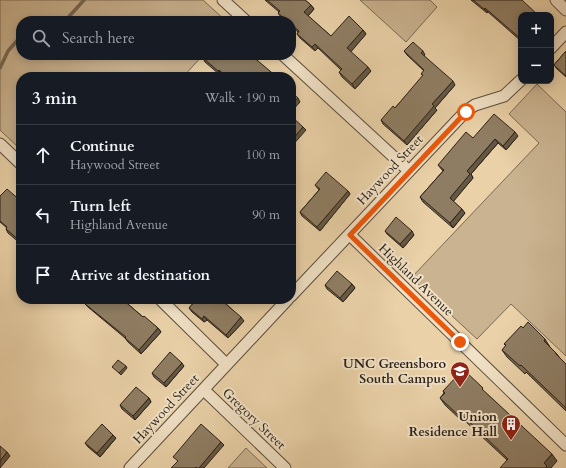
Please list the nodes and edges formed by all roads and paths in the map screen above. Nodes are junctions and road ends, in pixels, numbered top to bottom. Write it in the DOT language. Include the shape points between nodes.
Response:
graph roads {
  1 [pos="223,0"];
  2 [pos="556,0"];
  3 [pos="566,10"];
  4 [pos="241,16"];
  5 [pos="566,32"];
  6 [pos="554,45"];
  7 [pos="288,60"];
  8 [pos="518,83"];
  9 [pos="0,144"];
  10 [pos="16,159"];
  11 [pos="409,171"];
  12 [pos="350,235"];
  13 [pos="296,291"];
  14 [pos="165,304"];
  15 [pos="283,304"];
  16 [pos="226,364"];
  17 [pos="204,390"];
  18 [pos="566,445"];
  19 [pos="130,468"];
  20 [pos="285,468"];
  1 -- 4 [label="street"];
  2 -- 3 [label="street"];
  5 -- 6 [label="street"];
  7 -- 11 [label="street"];
  8 -- 11 [label="street, Haywood Street" via="504,96 475,105 466,112"];
  9 -- 10 [label="street"];
  11 -- 12 [label="street, Haywood Street"];
  12 -- 13 [label="street, Haywood Street"];
  12 -- 18 [label="street, Highland Avenue"];
  14 -- 16 [label="street"];
  15 -- 16 [label="street, Haywood Street"];
  16 -- 17 [label="street, Haywood Street"];
  17 -- 19 [label="street, Haywood Street"];
  17 -- 20 [label="street, Gregory Street"];
}
